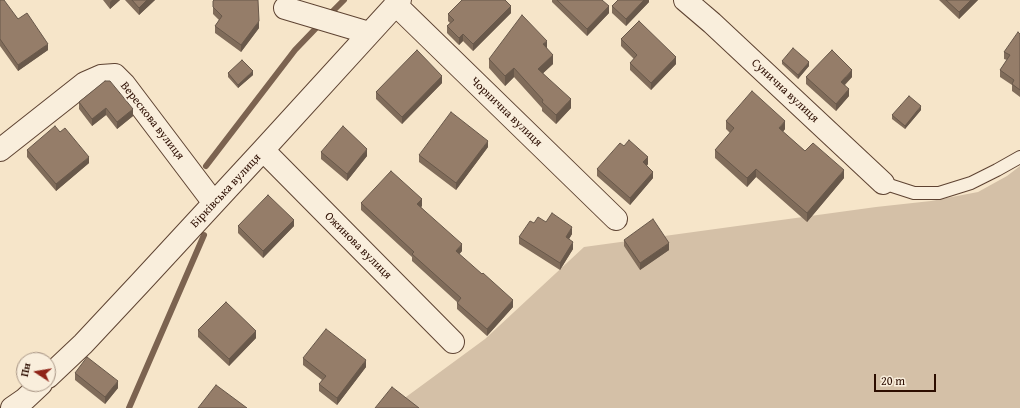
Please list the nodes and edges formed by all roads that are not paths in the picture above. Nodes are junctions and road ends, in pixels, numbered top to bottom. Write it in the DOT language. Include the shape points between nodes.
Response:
graph roads {
  1 [pos="685,0"];
  2 [pos="398,2"];
  3 [pos="285,8"];
  4 [pos="369,33"];
  5 [pos="0,150"];
  6 [pos="264,150"];
  7 [pos="1020,157"];
  8 [pos="884,183"];
  9 [pos="214,203"];
  10 [pos="616,220"];
  11 [pos="453,342"];
  12 [pos="56,369"];
  13 [pos="32,392"];
  14 [pos="12,408"];
  1 -- 8 [label="street, Сунична вулиця"];
  2 -- 4 [label="street, Бірківська вулиця"];
  2 -- 10 [label="street, Чорнична вулиця"];
  3 -- 4 [label="street"];
  4 -- 6 [label="street, Бірківська вулиця"];
  5 -- 9 [label="street, Верескова вулиця" via="85,83 101,76 115,75"];
  6 -- 9 [label="street, Бірківська вулиця"];
  6 -- 11 [label="street, Ожинова вулиця"];
  7 -- 8 [label="lane" via="970,183 940,193 914,193"];
  9 -- 12 [label="street, Бірківська вулиця" via="83,344"];
  13 -- 14 [label="street"];
}
